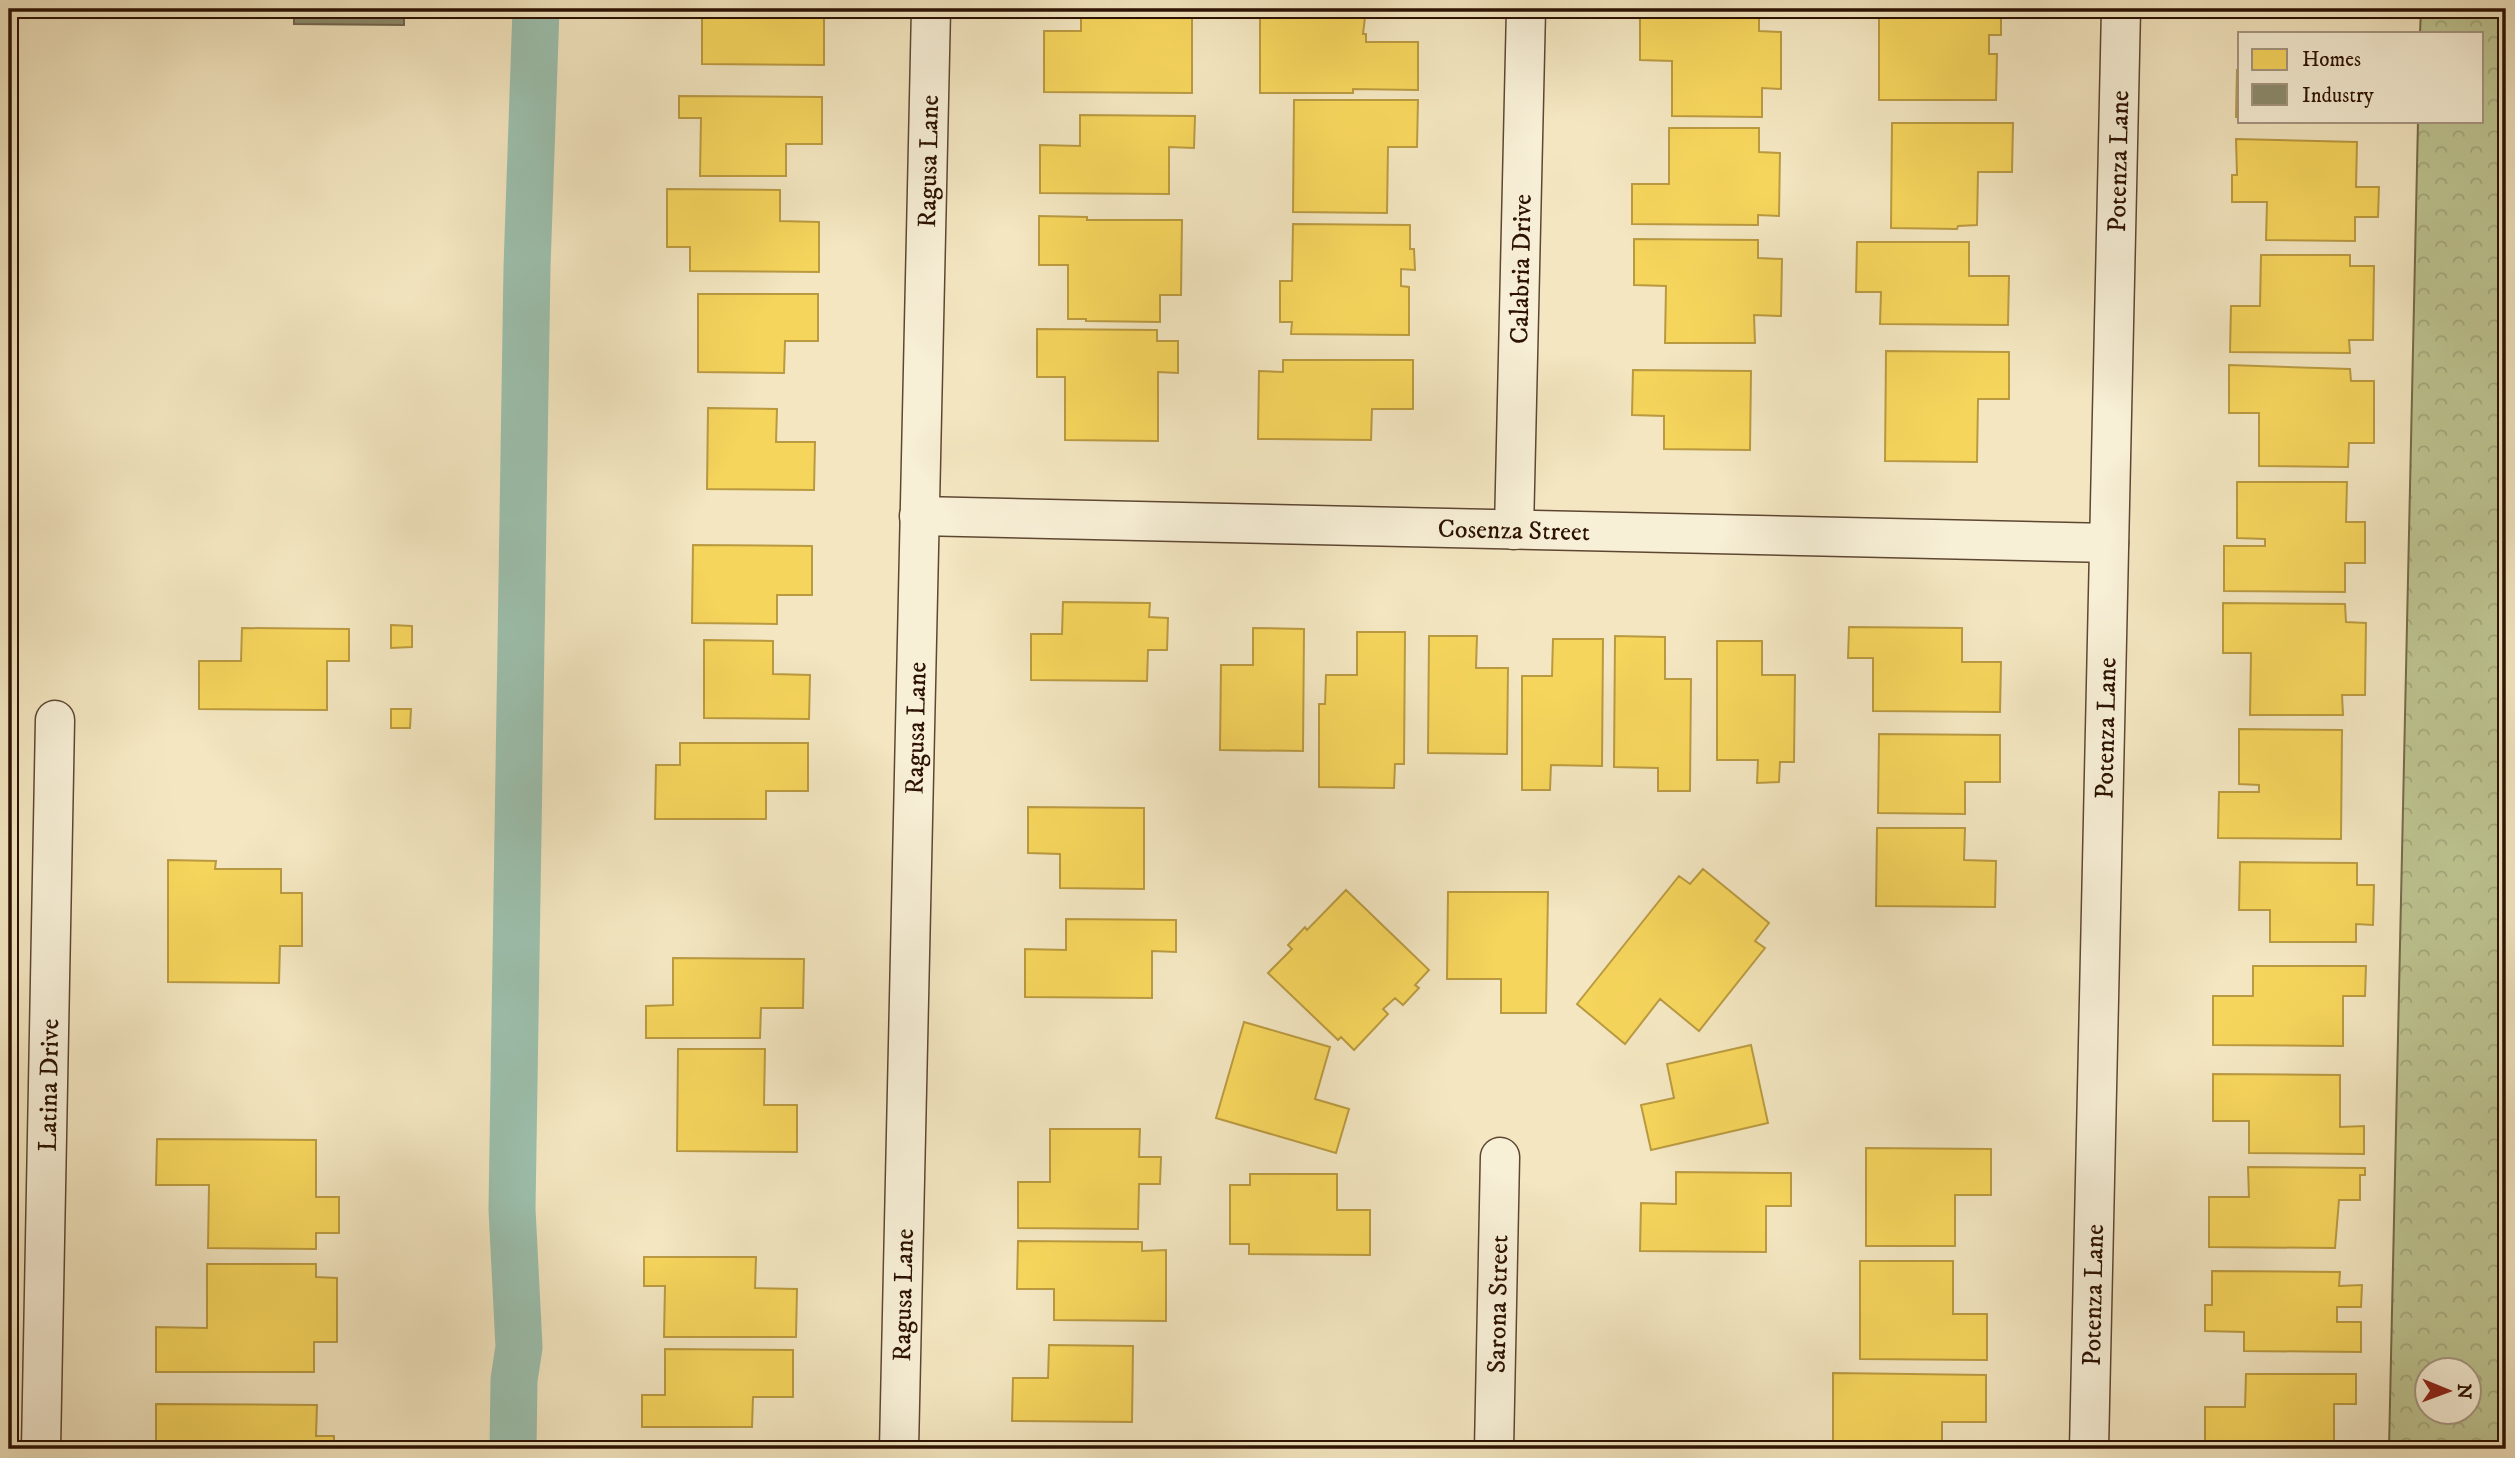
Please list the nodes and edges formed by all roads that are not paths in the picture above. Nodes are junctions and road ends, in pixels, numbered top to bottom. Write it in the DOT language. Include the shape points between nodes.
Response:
graph roads {
  1 [pos="931,9"];
  2 [pos="1526,9"];
  3 [pos="2121,9"];
  4 [pos="919,516"];
  5 [pos="1514,530"];
  6 [pos="2109,542"];
  7 [pos="55,720"];
  8 [pos="1500,1157"];
  9 [pos="41,1449"];
  10 [pos="899,1449"];
  11 [pos="1494,1449"];
  12 [pos="2089,1449"];
  1 -- 4 [label="street, Ragusa Lane"];
  2 -- 5 [label="street, Calabria Drive"];
  3 -- 6 [label="street, Potenza Lane"];
  4 -- 5 [label="street, Cosenza Street"];
  4 -- 10 [label="street, Ragusa Lane"];
  5 -- 6 [label="street, Cosenza Street"];
  6 -- 12 [label="street, Potenza Lane"];
  7 -- 9 [label="street, Latina Drive"];
  8 -- 11 [label="street, Sarona Street"];
}
